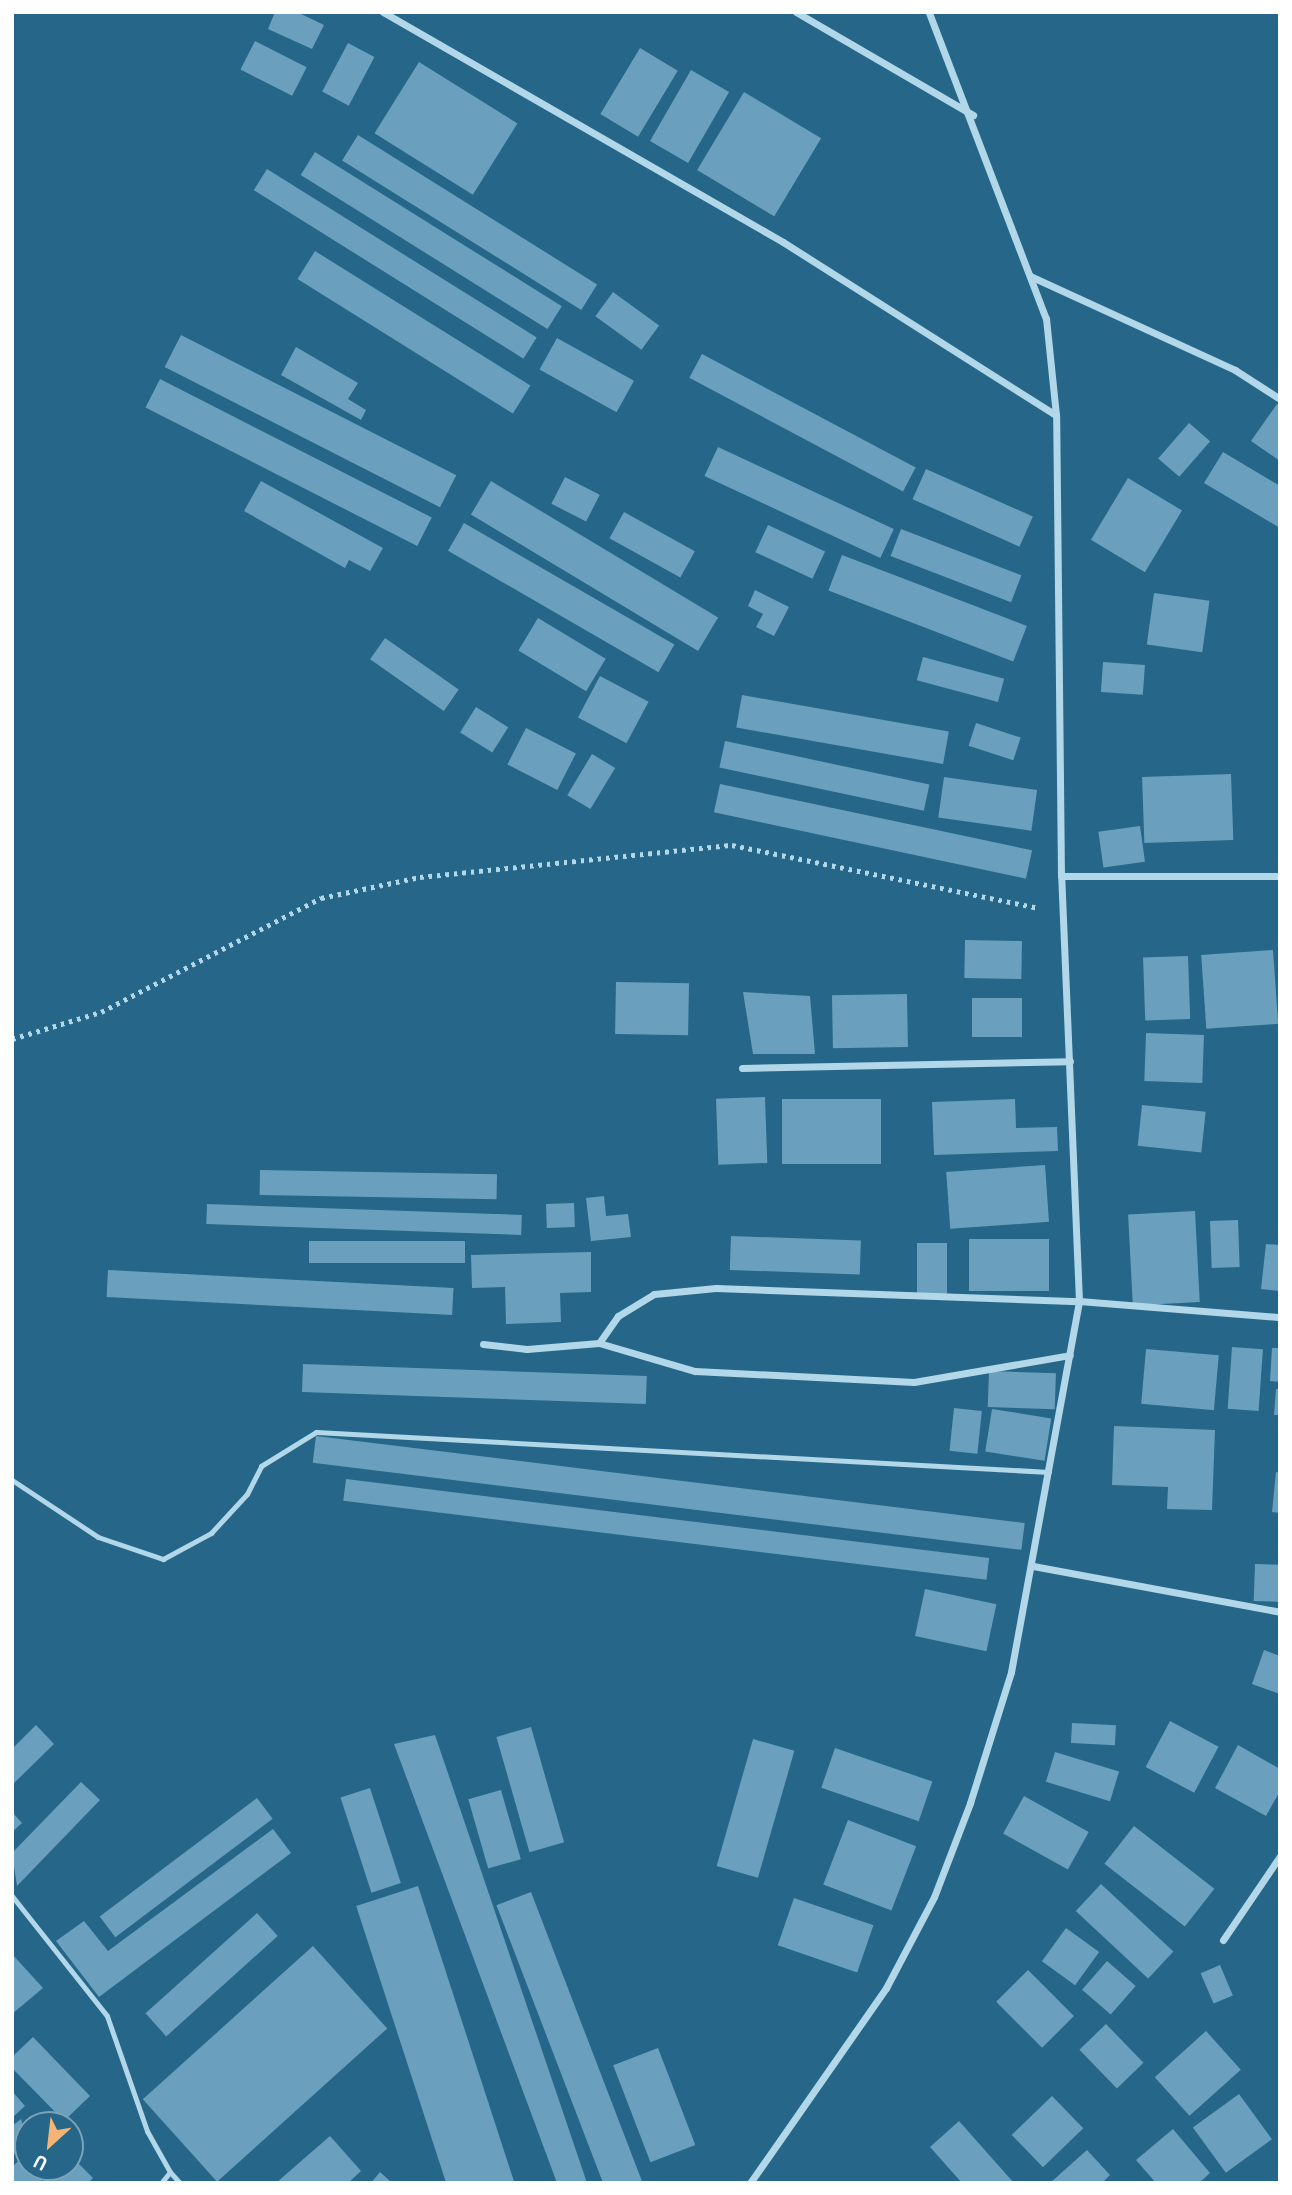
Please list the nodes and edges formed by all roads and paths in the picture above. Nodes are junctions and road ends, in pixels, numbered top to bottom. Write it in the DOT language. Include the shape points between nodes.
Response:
graph roads {
  1 [pos="383,12"];
  2 [pos="796,12"];
  3 [pos="929,12"];
  4 [pos="973,115"];
  5 [pos="1030,276"];
  6 [pos="1280,399"];
  7 [pos="1056,415"];
  8 [pos="1061,876"];
  9 [pos="1280,876"];
  10 [pos="1063,913"];
  11 [pos="12,1039"];
  12 [pos="1070,1062"];
  13 [pos="742,1068"];
  14 [pos="1079,1301"];
  15 [pos="1280,1317"];
  16 [pos="599,1343"];
  17 [pos="483,1344"];
  18 [pos="1070,1356"];
  19 [pos="1049,1472"];
  20 [pos="12,1480"];
  21 [pos="1033,1566"];
  22 [pos="1280,1612"];
  23 [pos="1280,1856"];
  24 [pos="12,1896"];
  25 [pos="1223,1940"];
  26 [pos="170,2172"];
  27 [pos="161,2183"];
  28 [pos="180,2183"];
  29 [pos="750,2183"];
  1 -- 7 [label="street" via="783,243"];
  2 -- 4 [label="street"];
  3 -- 4 [label="street"];
  4 -- 5 [label="street"];
  5 -- 6 [label="street" via="1235,370"];
  5 -- 7 [label="street" via="1046,319"];
  7 -- 8 [label="street"];
  8 -- 9 [label="street"];
  8 -- 10 [label="street"];
  10 -- 11 [label="path" via="732,845 420,877 321,898 101,1012"];
  10 -- 12 [label="street"];
  12 -- 13 [label="street"];
  12 -- 14 [label="street"];
  14 -- 15 [label="street"];
  14 -- 16 [label="street" via="716,1287 654,1294 618,1316"];
  14 -- 18 [label="street"];
  16 -- 17 [label="street" via="527,1349"];
  16 -- 18 [label="street" via="695,1371 914,1382"];
  18 -- 19 [label="street"];
  19 -- 20 [label="lane" via="316,1432 261,1466 247,1494 211,1533 163,1559 98,1537"];
  19 -- 21 [label="street"];
  21 -- 22 [label="street"];
  21 -- 29 [label="street" via="994,1735 934,1897 849,2047 772,2142"];
  23 -- 25 [label="street"];
  24 -- 26 [label="lane" via="107,2016 146,2131"];
  26 -- 27 [label="lane"];
  26 -- 28 [label="lane"];
}
